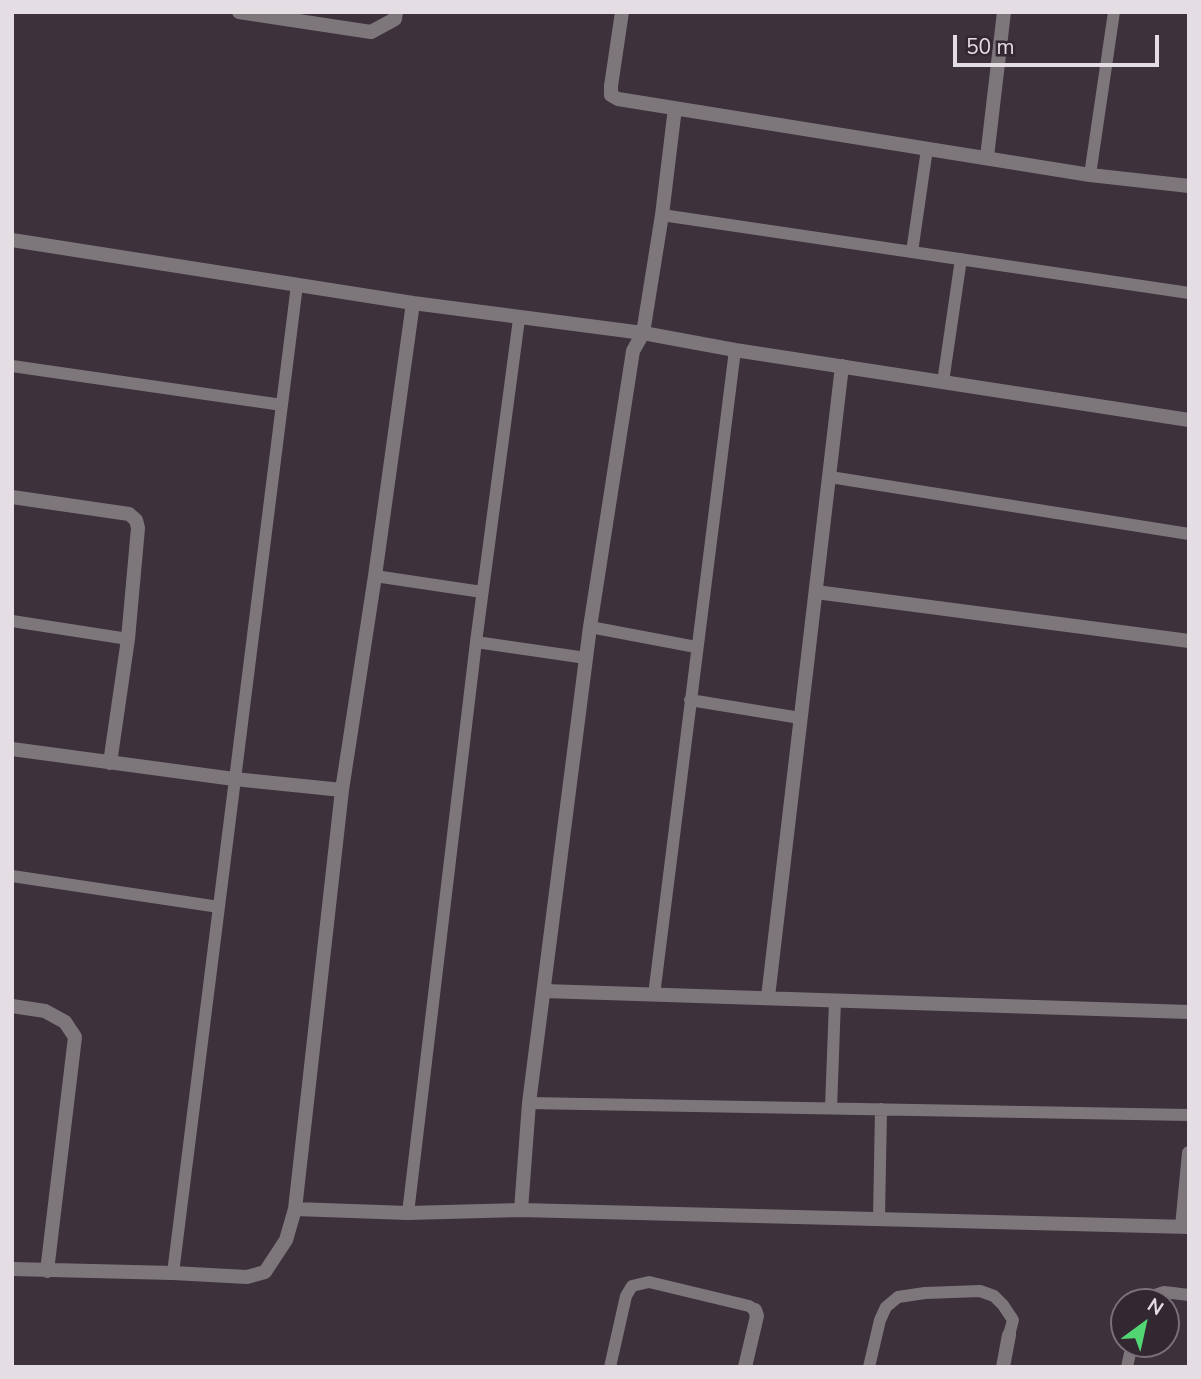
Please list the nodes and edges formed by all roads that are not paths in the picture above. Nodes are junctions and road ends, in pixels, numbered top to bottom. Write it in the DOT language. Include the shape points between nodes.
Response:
graph roads {
  1 [pos="239,12"];
  2 [pos="396,12"];
  3 [pos="622,12"];
  4 [pos="1004,12"];
  5 [pos="1114,12"];
  6 [pos="675,108"];
  7 [pos="927,149"];
  8 [pos="987,157"];
  9 [pos="1090,175"];
  10 [pos="1189,186"];
  11 [pos="662,215"];
  12 [pos="12,240"];
  13 [pos="912,252"];
  14 [pos="961,259"];
  15 [pos="297,285"];
  16 [pos="1189,293"];
  17 [pos="413,303"];
  18 [pos="519,319"];
  19 [pos="643,333"];
  20 [pos="735,350"];
  21 [pos="12,366"];
  22 [pos="842,366"];
  23 [pos="943,382"];
  24 [pos="282,405"];
  25 [pos="1189,420"];
  26 [pos="830,477"];
  27 [pos="12,497"];
  28 [pos="1189,534"];
  29 [pos="375,576"];
  30 [pos="482,592"];
  31 [pos="816,593"];
  32 [pos="12,621"];
  33 [pos="590,627"];
  34 [pos="128,639"];
  35 [pos="1189,641"];
  36 [pos="476,642"];
  37 [pos="696,647"];
  38 [pos="586,658"];
  39 [pos="690,700"];
  40 [pos="800,718"];
  41 [pos="12,748"];
  42 [pos="110,763"];
  43 [pos="234,779"];
  44 [pos="342,790"];
  45 [pos="12,876"];
  46 [pos="219,907"];
  47 [pos="544,990"];
  48 [pos="654,995"];
  49 [pos="768,997"];
  50 [pos="835,1001"];
  51 [pos="12,1006"];
  52 [pos="1189,1012"];
  53 [pos="530,1103"];
  54 [pos="831,1108"];
  55 [pos="881,1109"];
  56 [pos="1189,1115"];
  57 [pos="1189,1153"];
  58 [pos="295,1209"];
  59 [pos="521,1210"];
  60 [pos="408,1213"];
  61 [pos="879,1218"];
  62 [pos="1185,1227"];
  63 [pos="12,1269"];
  64 [pos="47,1271"];
  65 [pos="173,1273"];
  66 [pos="755,1310"];
  67 [pos="1009,1335"];
  68 [pos="610,1367"];
  69 [pos="745,1367"];
  70 [pos="869,1367"];
  71 [pos="1003,1367"];
  1 -- 2 [label="street" via="371,32 395,19"];
  3 -- 6 [label="street" via="611,95"];
  4 -- 8 [label="street"];
  5 -- 9 [label="lane"];
  6 -- 7 [label="street"];
  6 -- 11 [label="street"];
  7 -- 8 [label="street"];
  7 -- 13 [label="lane"];
  8 -- 9 [label="street"];
  9 -- 10 [label="street"];
  11 -- 13 [label="lane"];
  11 -- 19 [label="street"];
  12 -- 15 [label="street"];
  13 -- 14 [label="lane"];
  14 -- 16 [label="lane"];
  14 -- 23 [label="lane"];
  15 -- 17 [label="street"];
  15 -- 24 [label="lane"];
  17 -- 18 [label="street"];
  17 -- 29 [label="street"];
  18 -- 19 [label="street"];
  18 -- 30 [label="lane"];
  19 -- 20 [label="street"];
  19 -- 33 [label="street" via="633,351"];
  20 -- 22 [label="street"];
  20 -- 37 [label="lane"];
  21 -- 24 [label="lane"];
  22 -- 23 [label="street"];
  22 -- 26 [label="street"];
  23 -- 25 [label="street"];
  24 -- 43 [label="lane"];
  26 -- 28 [label="lane"];
  26 -- 31 [label="street"];
  27 -- 34 [label="street" via="129,514 136,520"];
  29 -- 30 [label="lane"];
  29 -- 44 [label="street"];
  30 -- 36 [label="lane"];
  31 -- 35 [label="street"];
  31 -- 40 [label="street"];
  32 -- 34 [label="lane"];
  33 -- 37 [label="lane"];
  33 -- 38 [label="street"];
  34 -- 42 [label="street"];
  36 -- 38 [label="lane"];
  36 -- 60 [label="lane"];
  37 -- 39 [label="lane"];
  38 -- 47 [label="street"];
  39 -- 40 [label="lane"];
  39 -- 48 [label="lane"];
  40 -- 49 [label="street"];
  41 -- 42 [label="street"];
  42 -- 43 [label="street"];
  43 -- 44 [label="street"];
  43 -- 46 [label="lane"];
  44 -- 58 [label="street"];
  45 -- 46 [label="lane"];
  46 -- 65 [label="lane"];
  47 -- 48 [label="street"];
  47 -- 53 [label="street"];
  48 -- 49 [label="street"];
  49 -- 50 [label="street"];
  50 -- 52 [label="street"];
  50 -- 54 [label="lane"];
  51 -- 64 [label="street" via="45,1011 65,1021 75,1037"];
  53 -- 54 [label="lane"];
  53 -- 59 [label="street"];
  54 -- 55 [label="lane"];
  55 -- 56 [label="lane"];
  55 -- 61 [label="lane"];
  57 -- 62 [label="street"];
  58 -- 60 [label="street"];
  58 -- 65 [label="street" via="286,1240 265,1272 247,1277"];
  59 -- 60 [label="street"];
  59 -- 61 [label="street"];
  61 -- 62 [label="street"];
  63 -- 64 [label="street"];
  64 -- 65 [label="street"];
  66 -- 68 [label="lane" via="649,1282 632,1286 625,1296"];
  66 -- 69 [label="street"];
  67 -- 70 [label="lane" via="1013,1320 994,1296 980,1291 898,1297 880,1320"];
  67 -- 71 [label="street"];
}
